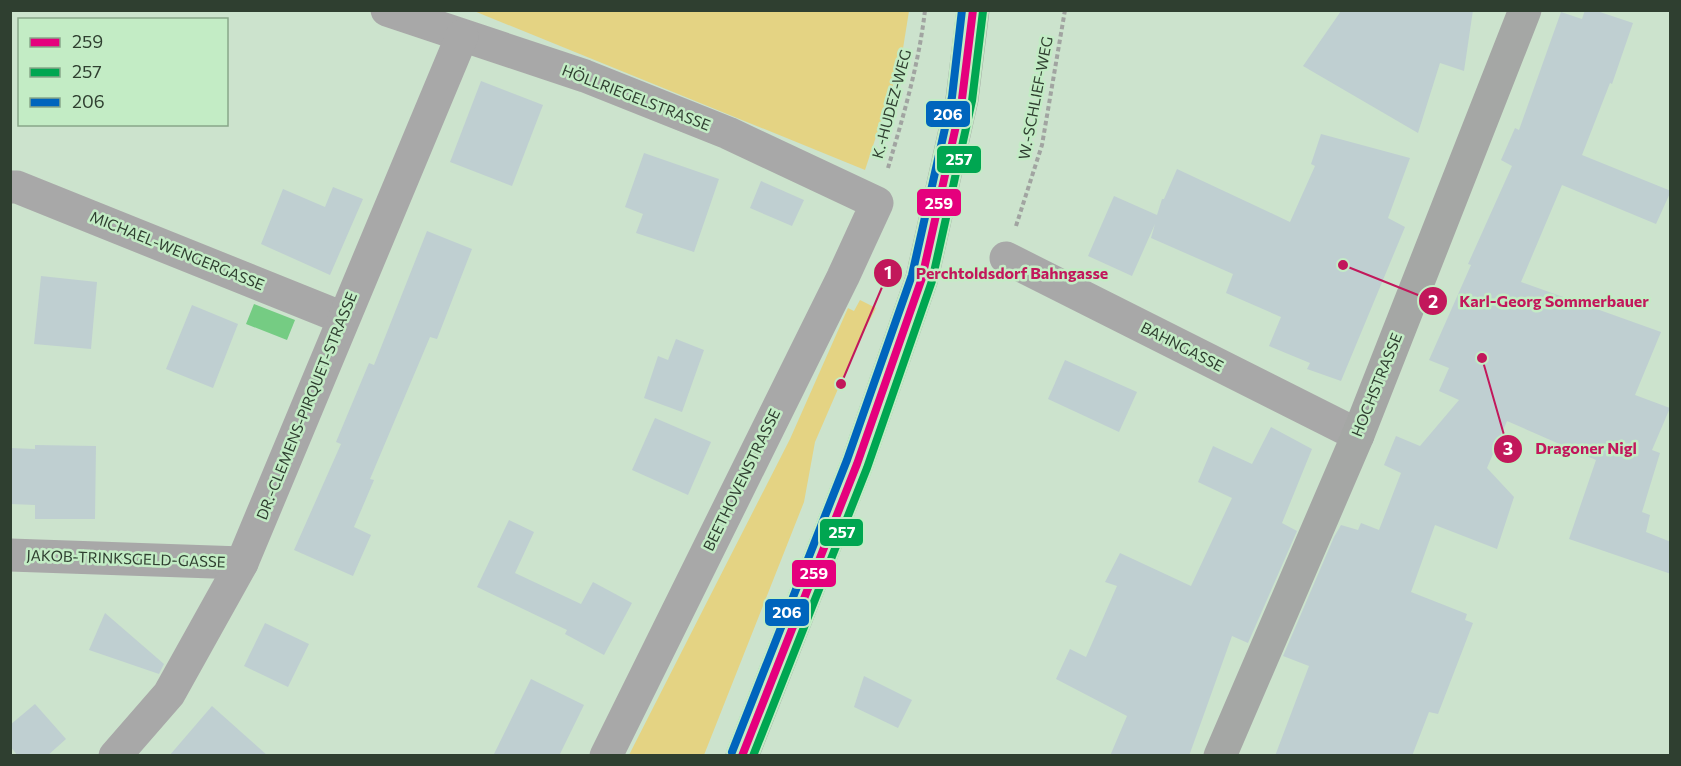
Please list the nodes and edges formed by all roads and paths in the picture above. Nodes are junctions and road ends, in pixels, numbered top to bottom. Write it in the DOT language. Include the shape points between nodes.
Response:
graph roads {
  1 [pos="387,10"];
  2 [pos="926,10"];
  3 [pos="973,10"];
  4 [pos="1065,10"];
  5 [pos="1525,10"];
  6 [pos="462,36"];
  7 [pos="10,187"];
  8 [pos="877,203"];
  9 [pos="1006,258"];
  10 [pos="343,318"];
  11 [pos="1358,435"];
  12 [pos="10,555"];
  13 [pos="242,563"];
  14 [pos="115,756"];
  15 [pos="606,756"];
  16 [pos="742,756"];
  17 [pos="1220,756"];
  1 -- 6 [label="street, HÖLLRIEGELSTRASSE"];
  2 -- 8 [label="path, K.-HUDEZ-WEG" via="901,125"];
  3 -- 16 [label="main road" via="962,99 922,278 857,464"];
  4 -- 9 [label="path, W.-SCHLIEF-WEG" via="1042,145"];
  5 -- 11 [label="main road, HOCHSTRASSE"];
  6 -- 8 [label="street, HÖLLRIEGELSTRASSE" via="585,76 728,133"];
  6 -- 10 [label="street, DR.-CLEMENS-PIRQUET-STRASSE"];
  7 -- 10 [label="street, MICHAEL-WENGERGASSE"];
  8 -- 15 [label="street, BEETHOVENSTRASSE"];
  9 -- 11 [label="street, BAHNGASSE"];
  10 -- 13 [label="street, DR.-CLEMENS-PIRQUET-STRASSE"];
  11 -- 17 [label="main road, HOCHSTRASSE"];
  12 -- 13 [label="street, JAKOB-TRINKSGELD-GASSE"];
  13 -- 14 [label="street, DR.-CLEMENS-PIRQUET-STRASSE" via="170,694"];
}
